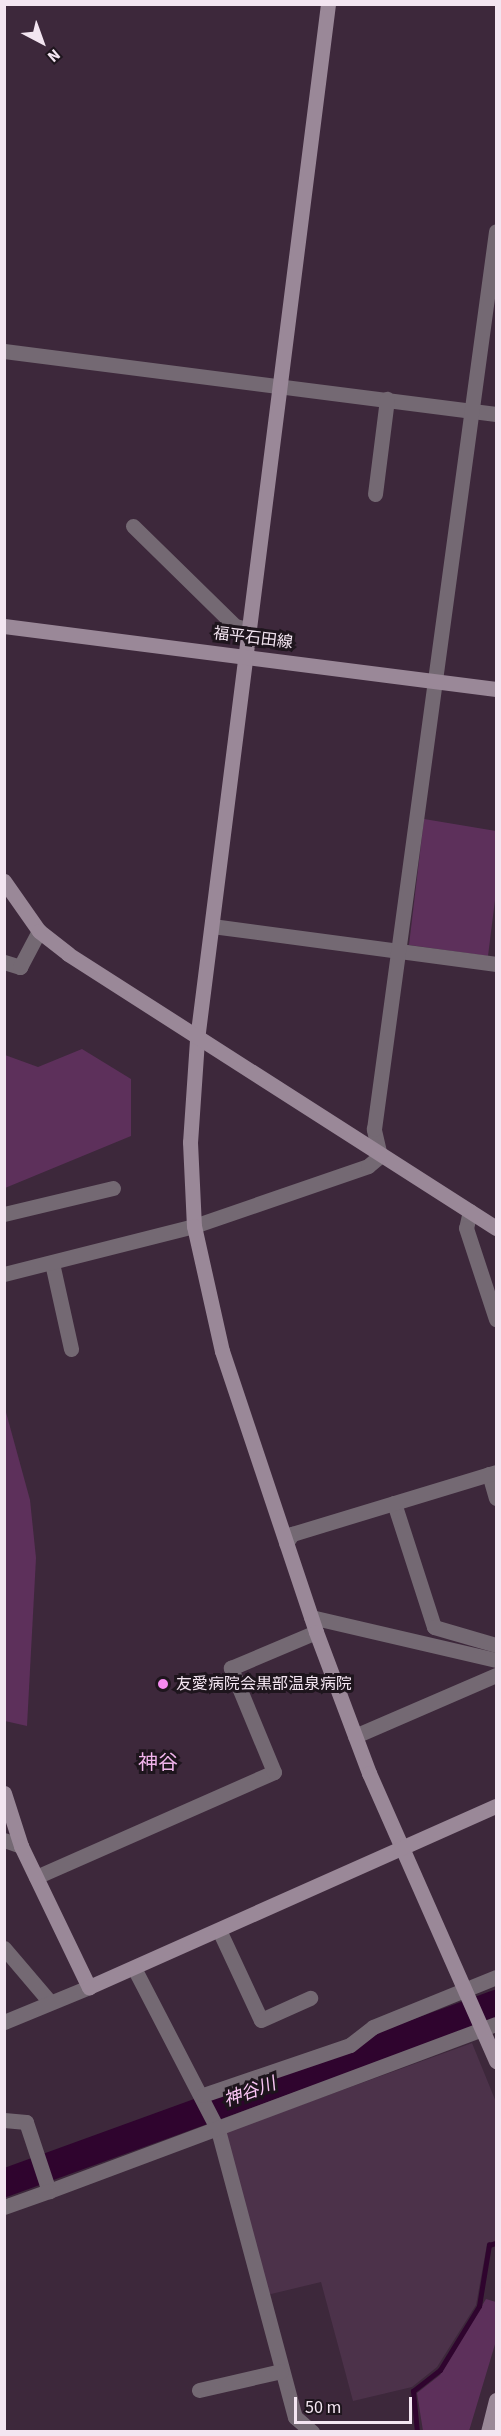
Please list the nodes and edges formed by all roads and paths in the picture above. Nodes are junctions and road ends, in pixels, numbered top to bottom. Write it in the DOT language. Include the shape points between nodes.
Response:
graph roads {
  1 [pos="328,4"];
  2 [pos="496,231"];
  3 [pos="4,351"];
  4 [pos="283,386"];
  5 [pos="387,399"];
  6 [pos="473,411"];
  7 [pos="496,414"];
  8 [pos="375,494"];
  9 [pos="133,526"];
  10 [pos="4,626"];
  11 [pos="248,629"];
  12 [pos="244,655"];
  13 [pos="436,681"];
  14 [pos="496,689"];
  15 [pos="4,881"];
  16 [pos="212,926"];
  17 [pos="39,931"];
  18 [pos="398,951"];
  19 [pos="4,962"];
  20 [pos="496,964"];
  21 [pos="197,1040"];
  22 [pos="380,1156"];
  23 [pos="113,1188"];
  24 [pos="470,1211"];
  25 [pos="4,1214"];
  26 [pos="194,1226"];
  27 [pos="496,1228"];
  28 [pos="51,1263"];
  29 [pos="4,1274"];
  30 [pos="496,1318"];
  31 [pos="71,1349"];
  32 [pos="493,1473"];
  33 [pos="496,1498"];
  34 [pos="394,1503"];
  35 [pos="286,1543"];
  36 [pos="314,1625"];
  37 [pos="496,1645"];
  38 [pos="496,1660"];
  39 [pos="496,1675"];
  40 [pos="355,1736"];
  41 [pos="4,1793"];
  42 [pos="496,1806"];
  43 [pos="4,1840"];
  44 [pos="21,1846"];
  45 [pos="402,1849"];
  46 [pos="36,1877"];
  47 [pos="219,1930"];
  48 [pos="4,1948"];
  49 [pos="134,1968"];
  50 [pos="496,1977"];
  51 [pos="89,1987"];
  52 [pos="466,1990"];
  53 [pos="310,1998"];
  54 [pos="50,2002"];
  55 [pos="4,2022"];
  56 [pos="490,2026"];
  57 [pos="496,2061"];
  58 [pos="203,2095"];
  59 [pos="4,2120"];
  60 [pos="218,2130"];
  61 [pos="49,2191"];
  62 [pos="4,2207"];
  63 [pos="281,2372"];
  64 [pos="199,2390"];
  65 [pos="496,2400"];
  66 [pos="312,2432"];
  67 [pos="488,2432"];
  1 -- 4 [label="street"];
  2 -- 6 [label="street"];
  3 -- 4 [label="street"];
  4 -- 5 [label="street"];
  4 -- 11 [label="street"];
  5 -- 6 [label="street"];
  5 -- 8 [label="street"];
  6 -- 7 [label="street"];
  6 -- 13 [label="street"];
  9 -- 11 [label="street" via="235,627"];
  10 -- 12 [label="street, 福平石田線"];
  11 -- 12 [label="street"];
  12 -- 13 [label="street, 福平石田線"];
  12 -- 16 [label="street"];
  13 -- 14 [label="street, 福平石田線"];
  13 -- 18 [label="street"];
  15 -- 17 [label="street"];
  16 -- 18 [label="street"];
  16 -- 21 [label="street"];
  17 -- 19 [label="street" via="20,967"];
  17 -- 21 [label="street"];
  18 -- 20 [label="street"];
  18 -- 22 [label="street" via="374,1129"];
  21 -- 22 [label="street"];
  21 -- 26 [label="street" via="190,1142"];
  22 -- 24 [label="street"];
  22 -- 26 [label="street" via="368,1166"];
  23 -- 25 [label="street"];
  24 -- 27 [label="street"];
  24 -- 30 [label="street" via="466,1228"];
  26 -- 28 [label="street"];
  26 -- 35 [label="street" via="222,1352"];
  28 -- 29 [label="street"];
  28 -- 31 [label="street"];
  32 -- 33 [label="street"];
  32 -- 34 [label="street"];
  34 -- 35 [label="street" via="292,1534"];
  34 -- 37 [label="street" via="434,1627"];
  35 -- 36 [label="street"];
  36 -- 38 [label="street"];
  36 -- 40 [label="street"];
  36 -- 46 [label="street" via="231,1668 274,1772"];
  39 -- 40 [label="street"];
  40 -- 45 [label="street"];
  41 -- 44 [label="street"];
  42 -- 45 [label="street"];
  43 -- 44 [label="street"];
  44 -- 46 [label="street"];
  45 -- 47 [label="street"];
  45 -- 52 [label="street"];
  46 -- 51 [label="street"];
  47 -- 49 [label="street"];
  47 -- 53 [label="street" via="261,2020"];
  48 -- 54 [label="street"];
  49 -- 51 [label="street"];
  49 -- 58 [label="street"];
  50 -- 52 [label="street"];
  51 -- 54 [label="street"];
  52 -- 56 [label="street"];
  52 -- 58 [label="street" via="373,2027 350,2045"];
  54 -- 55 [label="street"];
  56 -- 57 [label="street"];
  56 -- 60 [label="street"];
  58 -- 60 [label="street"];
  59 -- 61 [label="street" via="26,2122"];
  60 -- 61 [label="street"];
  60 -- 63 [label="street"];
  61 -- 62 [label="street"];
  63 -- 64 [label="street"];
  63 -- 66 [label="street" via="295,2417"];
  65 -- 67 [label="street"];
}
